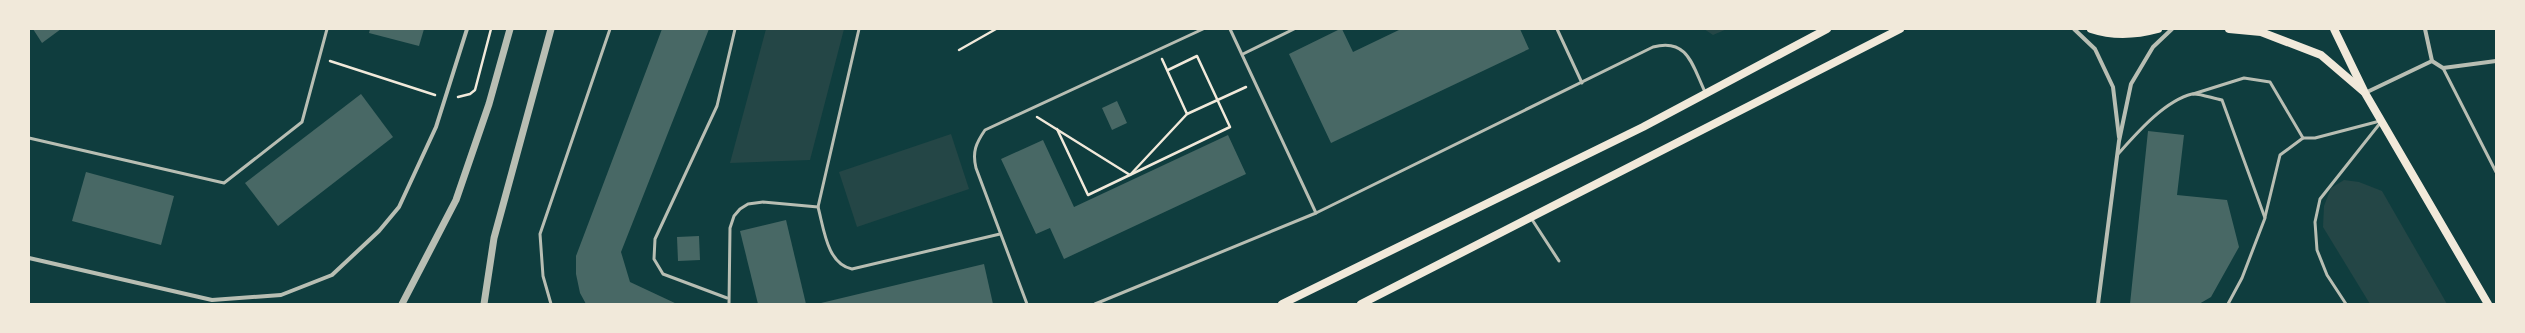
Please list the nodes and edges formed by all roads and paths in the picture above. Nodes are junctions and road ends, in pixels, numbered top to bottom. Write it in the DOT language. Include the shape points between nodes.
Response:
graph roads {
  1 [pos="327,29"];
  2 [pos="468,29"];
  3 [pos="491,29"];
  4 [pos="510,29"];
  5 [pos="550,29"];
  6 [pos="610,29"];
  7 [pos="735,29"];
  8 [pos="859,29"];
  9 [pos="996,29"];
  10 [pos="1203,29"];
  11 [pos="1230,29"];
  12 [pos="1294,29"];
  13 [pos="1557,29"];
  14 [pos="1827,29"];
  15 [pos="1900,29"];
  16 [pos="2074,29"];
  17 [pos="2091,29"];
  18 [pos="2158,29"];
  19 [pos="2172,29"];
  20 [pos="2230,29"];
  21 [pos="2334,29"];
  22 [pos="2425,29"];
  23 [pos="959,50"];
  24 [pos="1158,50"];
  25 [pos="1243,54"];
  26 [pos="320,58"];
  27 [pos="2432,61"];
  28 [pos="2496,61"];
  29 [pos="2443,68"];
  30 [pos="1168,70"];
  31 [pos="1256,82"];
  32 [pos="1582,82"];
  33 [pos="2365,93"];
  34 [pos="1706,94"];
  35 [pos="2193,94"];
  36 [pos="445,99"];
  37 [pos="1218,100"];
  38 [pos="1026,111"];
  39 [pos="1187,114"];
  40 [pos="2382,121"];
  41 [pos="1057,129"];
  42 [pos="29,138"];
  43 [pos="2303,138"];
  44 [pos="2119,141"];
  45 [pos="2118,154"];
  46 [pos="2496,172"];
  47 [pos="1130,175"];
  48 [pos="818,207"];
  49 [pos="1316,213"];
  50 [pos="1531,218"];
  51 [pos="2265,218"];
  52 [pos="1000,234"];
  53 [pos="29,258"];
  54 [pos="1559,261"];
  55 [pos="727,298"];
  56 [pos="402,304"];
  57 [pos="484,304"];
  58 [pos="551,304"];
  59 [pos="728,304"];
  60 [pos="1027,304"];
  61 [pos="1095,304"];
  62 [pos="1282,304"];
  63 [pos="1361,304"];
  64 [pos="2098,304"];
  65 [pos="2228,304"];
  66 [pos="2346,304"];
  67 [pos="2488,304"];
  1 -- 26 [label="lane"];
  2 -- 36 [label="street"];
  3 -- 36 [label="path" via="475,90 465,97"];
  4 -- 56 [label="street" via="489,104 456,200"];
  5 -- 57 [label="street" via="494,238"];
  6 -- 58 [label="lane" via="540,234 543,276"];
  7 -- 55 [label="lane" via="717,106 655,238 654,259 663,274"];
  8 -- 48 [label="lane"];
  9 -- 23 [label="path"];
  10 -- 24 [label="lane"];
  11 -- 25 [label="lane"];
  12 -- 25 [label="lane"];
  13 -- 32 [label="lane"];
  14 -- 34 [label="main road"];
  15 -- 50 [label="main road"];
  16 -- 44 [label="street" via="2095,49 2113,87"];
  17 -- 18 [label="main road" via="2140,34"];
  19 -- 44 [label="street" via="2153,47 2131,84"];
  20 -- 33 [label="main road" via="2261,32 2321,55"];
  21 -- 33 [label="main road"];
  22 -- 27 [label="street"];
  24 -- 30 [label="path"];
  24 -- 38 [label="lane"];
  25 -- 31 [label="lane"];
  26 -- 36 [label="path"];
  26 -- 42 [label="lane" via="302,122 224,183"];
  27 -- 29 [label="street"];
  27 -- 33 [label="street"];
  28 -- 29 [label="street"];
  29 -- 46 [label="lane"];
  30 -- 37 [label="path" via="1197,56"];
  30 -- 39 [label="path"];
  31 -- 37 [label="path"];
  31 -- 49 [label="lane"];
  32 -- 34 [label="lane" via="1653,47 1666,44 1676,45 1685,51"];
  32 -- 49 [label="lane"];
  33 -- 40 [label="main road"];
  34 -- 62 [label="main road"];
  35 -- 43 [label="lane" via="2244,78 2270,82"];
  35 -- 45 [label="lane" via="2172,103 2140,129"];
  35 -- 51 [label="lane" via="2222,100"];
  36 -- 53 [label="street" via="417,171 399,207 379,231 332,275 282,295 212,300"];
  37 -- 39 [label="path"];
  37 -- 47 [label="path" via="1230,128"];
  38 -- 41 [label="path"];
  38 -- 52 [label="lane" via="985,130 975,146 976,168"];
  39 -- 47 [label="path"];
  40 -- 43 [label="lane" via="2315,138"];
  40 -- 66 [label="lane" via="2320,199 2316,222 2317,250 2327,275"];
  40 -- 67 [label="main road"];
  41 -- 47 [label="path"];
  41 -- 47 [label="path" via="1088,195"];
  43 -- 51 [label="lane" via="2280,155"];
  44 -- 45 [label="street"];
  45 -- 64 [label="street"];
  48 -- 52 [label="lane" via="837,263 852,269"];
  48 -- 55 [label="lane" via="763,202 748,204 740,209 734,216 730,228"];
  49 -- 61 [label="lane"];
  50 -- 54 [label="lane"];
  50 -- 63 [label="main road"];
  51 -- 65 [label="lane" via="2242,278"];
  52 -- 60 [label="lane"];
  55 -- 59 [label="lane"];
}
